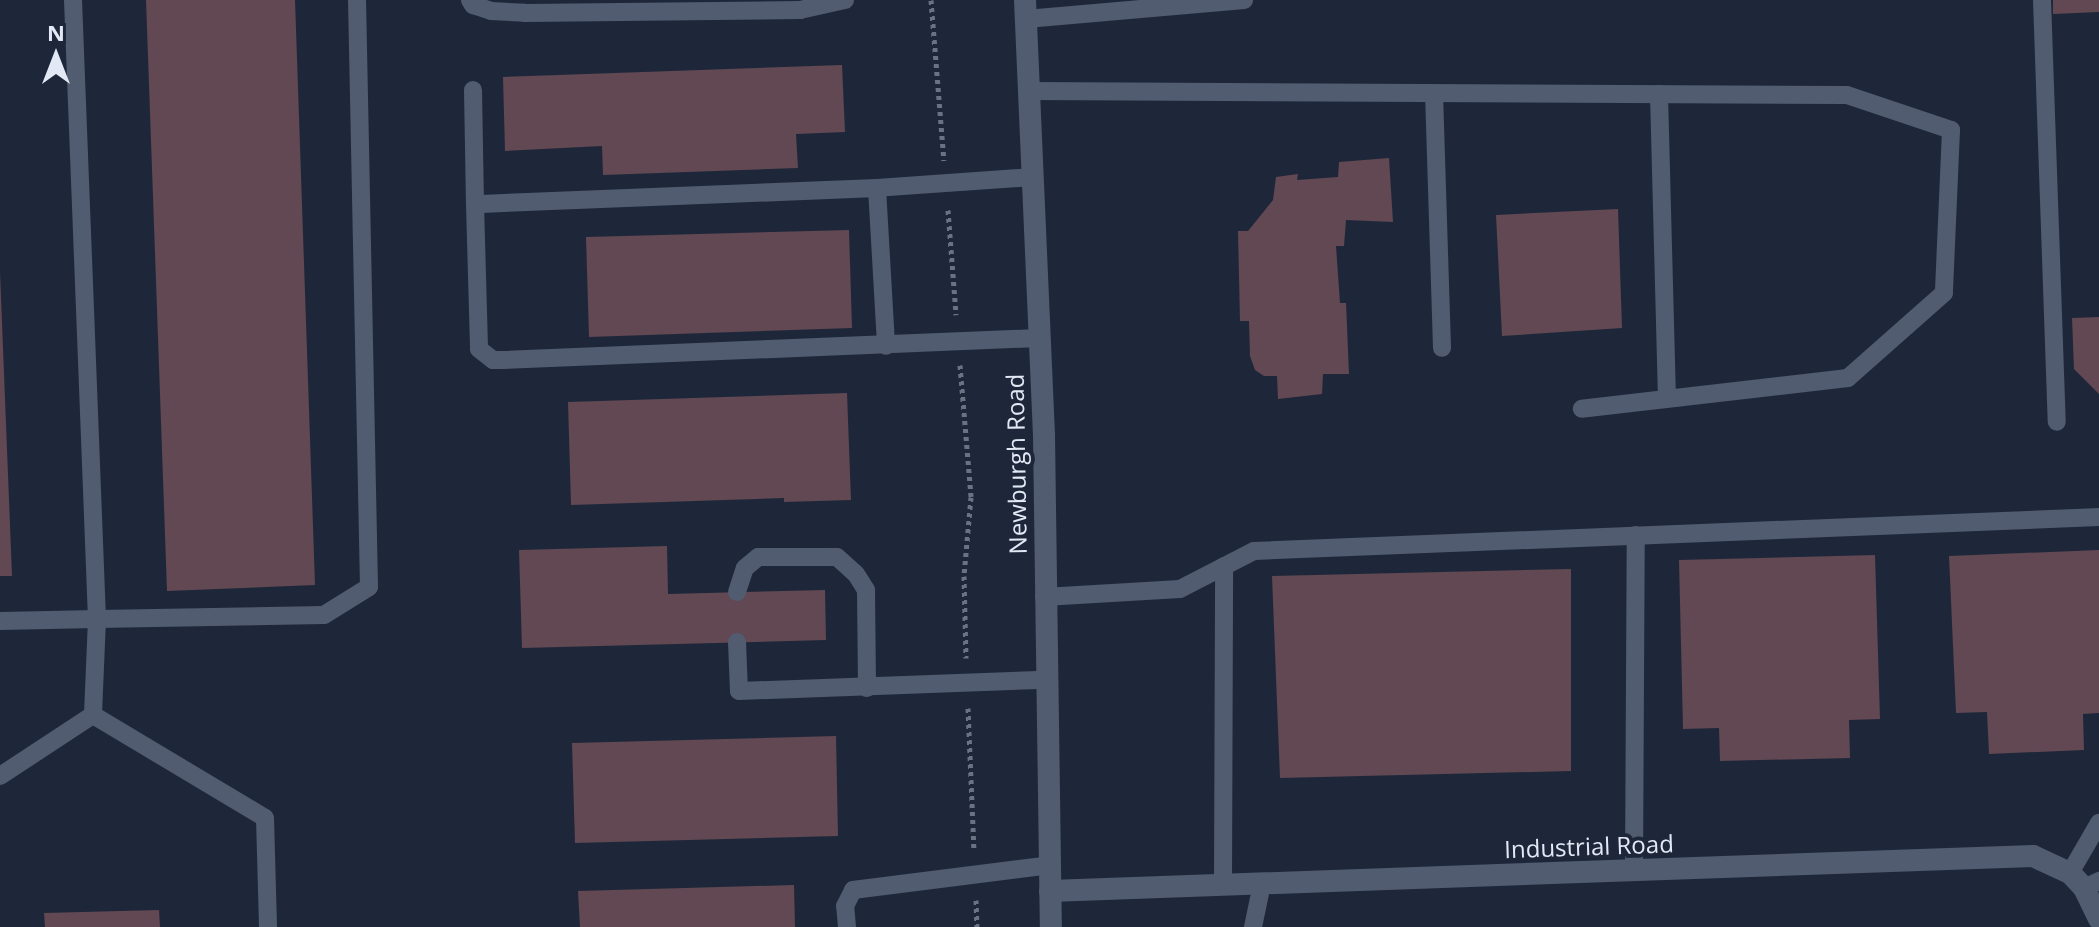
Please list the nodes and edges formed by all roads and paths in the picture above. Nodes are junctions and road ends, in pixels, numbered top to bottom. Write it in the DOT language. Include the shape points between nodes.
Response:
graph roads {
  1 [pos="73,0"];
  2 [pos="357,0"];
  3 [pos="470,0"];
  4 [pos="845,0"];
  5 [pos="931,0"];
  6 [pos="1244,0"];
  7 [pos="2042,0"];
  8 [pos="1172,3"];
  9 [pos="1025,9"];
  10 [pos="473,90"];
  11 [pos="1029,91"];
  12 [pos="1434,93"];
  13 [pos="1659,94"];
  14 [pos="1033,177"];
  15 [pos="946,184"];
  16 [pos="877,188"];
  17 [pos="475,204"];
  18 [pos="1040,338"];
  19 [pos="958,343"];
  20 [pos="886,346"];
  21 [pos="1442,348"];
  22 [pos="1667,399"];
  23 [pos="1582,409"];
  24 [pos="2057,422"];
  25 [pos="2099,517"];
  26 [pos="1636,535"];
  27 [pos="1224,566"];
  28 [pos="737,592"];
  29 [pos="1044,597"];
  30 [pos="97,619"];
  31 [pos="0,621"];
  32 [pos="737,642"];
  33 [pos="1045,680"];
  34 [pos="967,684"];
  35 [pos="867,688"];
  36 [pos="93,715"];
  37 [pos="0,776"];
  38 [pos="2099,823"];
  39 [pos="1050,865"];
  40 [pos="1634,870"];
  41 [pos="975,875"];
  42 [pos="2085,880"];
  43 [pos="1262,884"];
  44 [pos="1223,885"];
  45 [pos="1050,891"];
  46 [pos="2099,919"];
  47 [pos="268,927"];
  48 [pos="847,927"];
  49 [pos="977,927"];
  50 [pos="1051,927"];
  51 [pos="1253,927"];
  1 -- 30 [label="lane"];
  2 -- 30 [label="lane" via="369,587 324,615"];
  3 -- 4 [label="lane" via="491,11 525,13 800,10"];
  5 -- 15 [label="path"];
  6 -- 8 [label="lane"];
  7 -- 24 [label="lane"];
  8 -- 9 [label="lane"];
  9 -- 11 [label="street, Newburgh Road"];
  10 -- 17 [label="lane"];
  11 -- 12 [label="lane"];
  11 -- 14 [label="street, Newburgh Road"];
  12 -- 13 [label="lane"];
  12 -- 21 [label="lane"];
  13 -- 22 [label="lane"];
  13 -- 22 [label="lane" via="1847,95 1951,130 1944,293 1848,378"];
  14 -- 15 [label="lane"];
  14 -- 18 [label="street, Newburgh Road"];
  15 -- 16 [label="lane"];
  15 -- 19 [label="path"];
  16 -- 17 [label="lane"];
  16 -- 20 [label="lane"];
  17 -- 20 [label="lane" via="479,349 493,360"];
  18 -- 19 [label="lane"];
  18 -- 29 [label="street, Newburgh Road"];
  19 -- 20 [label="lane"];
  19 -- 34 [label="path" via="971,497 964,576"];
  22 -- 23 [label="lane"];
  25 -- 26 [label="lane"];
  26 -- 27 [label="lane" via="1254,551"];
  26 -- 40 [label="lane"];
  27 -- 29 [label="lane" via="1180,589"];
  27 -- 44 [label="lane"];
  28 -- 35 [label="lane" via="745,568 758,557 837,557 866,590"];
  29 -- 33 [label="street, Newburgh Road"];
  30 -- 31 [label="lane"];
  30 -- 36 [label="lane"];
  32 -- 35 [label="lane" via="739,691"];
  33 -- 34 [label="lane"];
  33 -- 39 [label="street, Newburgh Road"];
  34 -- 35 [label="lane"];
  34 -- 41 [label="path"];
  36 -- 37 [label="lane"];
  36 -- 47 [label="lane" via="265,818"];
  38 -- 42 [label="lane"];
  39 -- 41 [label="lane"];
  39 -- 45 [label="street, Newburgh Road"];
  40 -- 42 [label="street, Industrial Road" via="2033,856"];
  40 -- 43 [label="street, Industrial Road"];
  41 -- 48 [label="lane" via="853,890 845,906"];
  41 -- 49 [label="path"];
  42 -- 46 [label="street"];
  43 -- 44 [label="street, Industrial Road"];
  43 -- 51 [label="lane"];
  44 -- 45 [label="street, Industrial Road"];
  45 -- 50 [label="street, Newburgh Road"];
}
